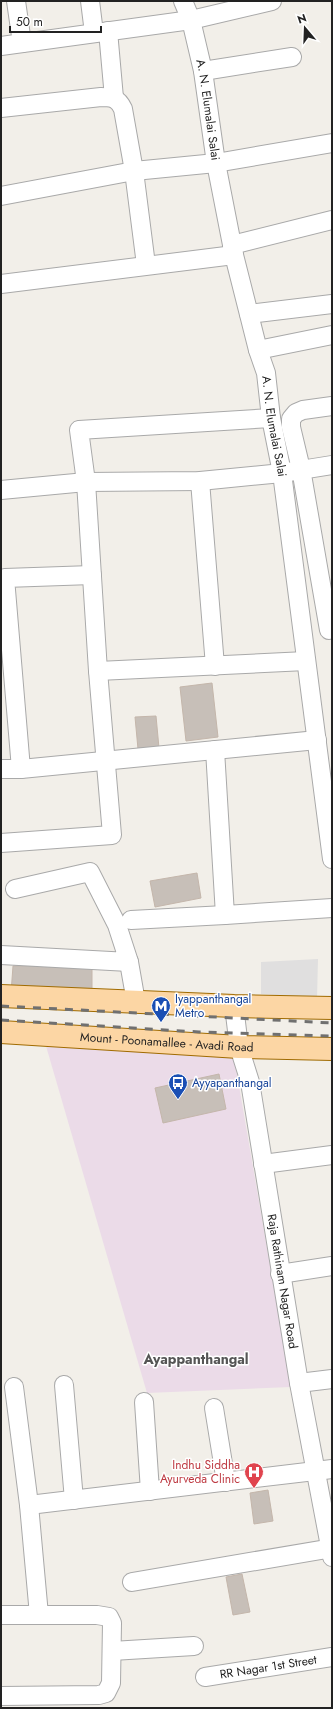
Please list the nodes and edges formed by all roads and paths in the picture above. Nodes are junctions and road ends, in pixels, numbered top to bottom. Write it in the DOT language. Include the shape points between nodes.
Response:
graph roads {
  1 [pos="16,1"];
  2 [pos="90,1"];
  3 [pos="183,1"];
  4 [pos="272,1"];
  5 [pos="191,20"];
  6 [pos="101,32"];
  7 [pos="22,43"];
  8 [pos="1,46"];
  9 [pos="292,57"];
  10 [pos="203,71"];
  11 [pos="114,98"];
  12 [pos="1,108"];
  13 [pos="332,143"];
  14 [pos="216,163"];
  15 [pos="134,171"];
  16 [pos="1,196"];
  17 [pos="332,220"];
  18 [pos="233,250"];
  19 [pos="146,265"];
  20 [pos="1,284"];
  21 [pos="332,304"];
  22 [pos="249,314"];
  23 [pos="332,335"];
  24 [pos="258,350"];
  25 [pos="332,406"];
  26 [pos="272,418"];
  27 [pos="332,465"];
  28 [pos="301,470"];
  29 [pos="282,473"];
  30 [pos="200,481"];
  31 [pos="86,482"];
  32 [pos="1,490"];
  33 [pos="92,575"];
  34 [pos="3,579"];
  35 [pos="331,630"];
  36 [pos="302,631"];
  37 [pos="306,661"];
  38 [pos="215,666"];
  39 [pos="98,671"];
  40 [pos="7,680"];
  41 [pos="322,734"];
  42 [pos="215,750"];
  43 [pos="106,761"];
  44 [pos="1,769"];
  45 [pos="21,769"];
  46 [pos="1,843"];
  47 [pos="332,859"];
  48 [pos="15,889"];
  49 [pos="332,908"];
  50 [pos="225,916"];
  51 [pos="131,920"];
  52 [pos="1,955"];
  53 [pos="129,962"];
  54 [pos="1,996"];
  55 [pos="136,1002"];
  56 [pos="234,1006"];
  57 [pos="332,1008"];
  58 [pos="1,1032"];
  59 [pos="240,1047"];
  60 [pos="332,1049"];
  61 [pos="332,1155"];
  62 [pos="263,1164"];
  63 [pos="332,1266"];
  64 [pos="280,1274"];
  65 [pos="332,1379"];
  66 [pos="299,1383"];
  67 [pos="64,1385"];
  68 [pos="14,1387"];
  69 [pos="144,1402"];
  70 [pos="214,1408"];
  71 [pos="323,1470"];
  72 [pos="226,1482"];
  73 [pos="150,1491"];
  74 [pos="74,1500"];
  75 [pos="29,1505"];
  76 [pos="332,1551"];
  77 [pos="132,1582"];
  78 [pos="1,1615"];
  79 [pos="39,1615"];
  80 [pos="194,1646"];
  81 [pos="112,1651"];
  82 [pos="332,1657"];
  83 [pos="205,1677"];
  84 [pos="1,1696"];
  85 [pos="24,1702"];
  1 -- 7 [label="street"];
  2 -- 6 [label="street"];
  3 -- 5 [label="street, A. N. Elumalai Salai"];
  4 -- 5 [label="street"];
  5 -- 6 [label="street"];
  5 -- 10 [label="street, A. N. Elumalai Salai"];
  6 -- 7 [label="street"];
  6 -- 11 [label="street"];
  7 -- 8 [label="street"];
  9 -- 10 [label="street"];
  10 -- 14 [label="street, A. N. Elumalai Salai"];
  11 -- 12 [label="street" via="101,97"];
  11 -- 15 [label="street" via="120,101 123,109"];
  13 -- 14 [label="street"];
  14 -- 15 [label="street"];
  14 -- 18 [label="street, A. N. Elumalai Salai"];
  15 -- 16 [label="street"];
  15 -- 19 [label="street"];
  17 -- 18 [label="street"];
  18 -- 19 [label="street"];
  18 -- 22 [label="street, A. N. Elumalai Salai"];
  19 -- 20 [label="street"];
  21 -- 22 [label="street"];
  22 -- 24 [label="street, A. N. Elumalai Salai"];
  23 -- 24 [label="street"];
  24 -- 26 [label="street, A. N. Elumalai Salai" via="266,373"];
  25 -- 28 [label="street" via="303,410 296,413 292,419 291,427"];
  26 -- 29 [label="street, A. N. Elumalai Salai"];
  26 -- 31 [label="street" via="79,430"];
  27 -- 28 [label="street"];
  28 -- 29 [label="street"];
  28 -- 35 [label="street"];
  29 -- 30 [label="street"];
  29 -- 36 [label="street, A. N. Elumalai Salai"];
  30 -- 31 [label="street"];
  30 -- 38 [label="street"];
  31 -- 32 [label="street"];
  31 -- 33 [label="street"];
  33 -- 34 [label="street"];
  33 -- 39 [label="street"];
  34 -- 40 [label="street"];
  35 -- 36 [label="street"];
  36 -- 37 [label="street, A. N. Elumalai Salai"];
  37 -- 38 [label="street"];
  37 -- 41 [label="street, A. N. Elumalai Salai"];
  38 -- 39 [label="street"];
  39 -- 43 [label="street"];
  40 -- 45 [label="street"];
  41 -- 42 [label="street"];
  41 -- 47 [label="street, A. N. Elumalai Salai"];
  42 -- 43 [label="street"];
  42 -- 50 [label="street"];
  43 -- 45 [label="street"];
  43 -- 46 [label="street" via="112,835"];
  44 -- 45 [label="street"];
  48 -- 53 [label="street" via="90,872 117,925"];
  49 -- 50 [label="street"];
  50 -- 51 [label="street"];
  52 -- 53 [label="street"];
  53 -- 55 [label="street"];
  54 -- 55 [label="main road"];
  55 -- 56 [label="main road"];
  56 -- 57 [label="main road"];
  56 -- 59 [label="street, Raja Rathinam Nagar Road"];
  58 -- 59 [label="main road, Mount - Poonamallee - Avadi Road"];
  59 -- 60 [label="main road, Mount - Poonamallee - Avadi Road"];
  59 -- 62 [label="street, Raja Rathinam Nagar Road" via="250,1082"];
  61 -- 62 [label="street"];
  62 -- 64 [label="street, Raja Rathinam Nagar Road"];
  63 -- 64 [label="street"];
  64 -- 66 [label="street, Raja Rathinam Nagar Road"];
  65 -- 66 [label="street"];
  66 -- 71 [label="street, Raja Rathinam Nagar Road"];
  67 -- 74 [label="street"];
  68 -- 75 [label="street"];
  69 -- 73 [label="street"];
  70 -- 72 [label="street"];
  71 -- 72 [label="street"];
  71 -- 76 [label="street, Raja Rathinam Nagar Road"];
  72 -- 73 [label="street"];
  73 -- 74 [label="street"];
  74 -- 75 [label="street"];
  75 -- 79 [label="street"];
  76 -- 77 [label="street"];
  78 -- 79 [label="street"];
  79 -- 81 [label="street" via="109,1617 112,1624"];
  80 -- 81 [label="street"];
  81 -- 85 [label="street" via="111,1683 106,1693"];
  82 -- 83 [label="street, RR Nagar 1st Street"];
  84 -- 85 [label="street"];
}
